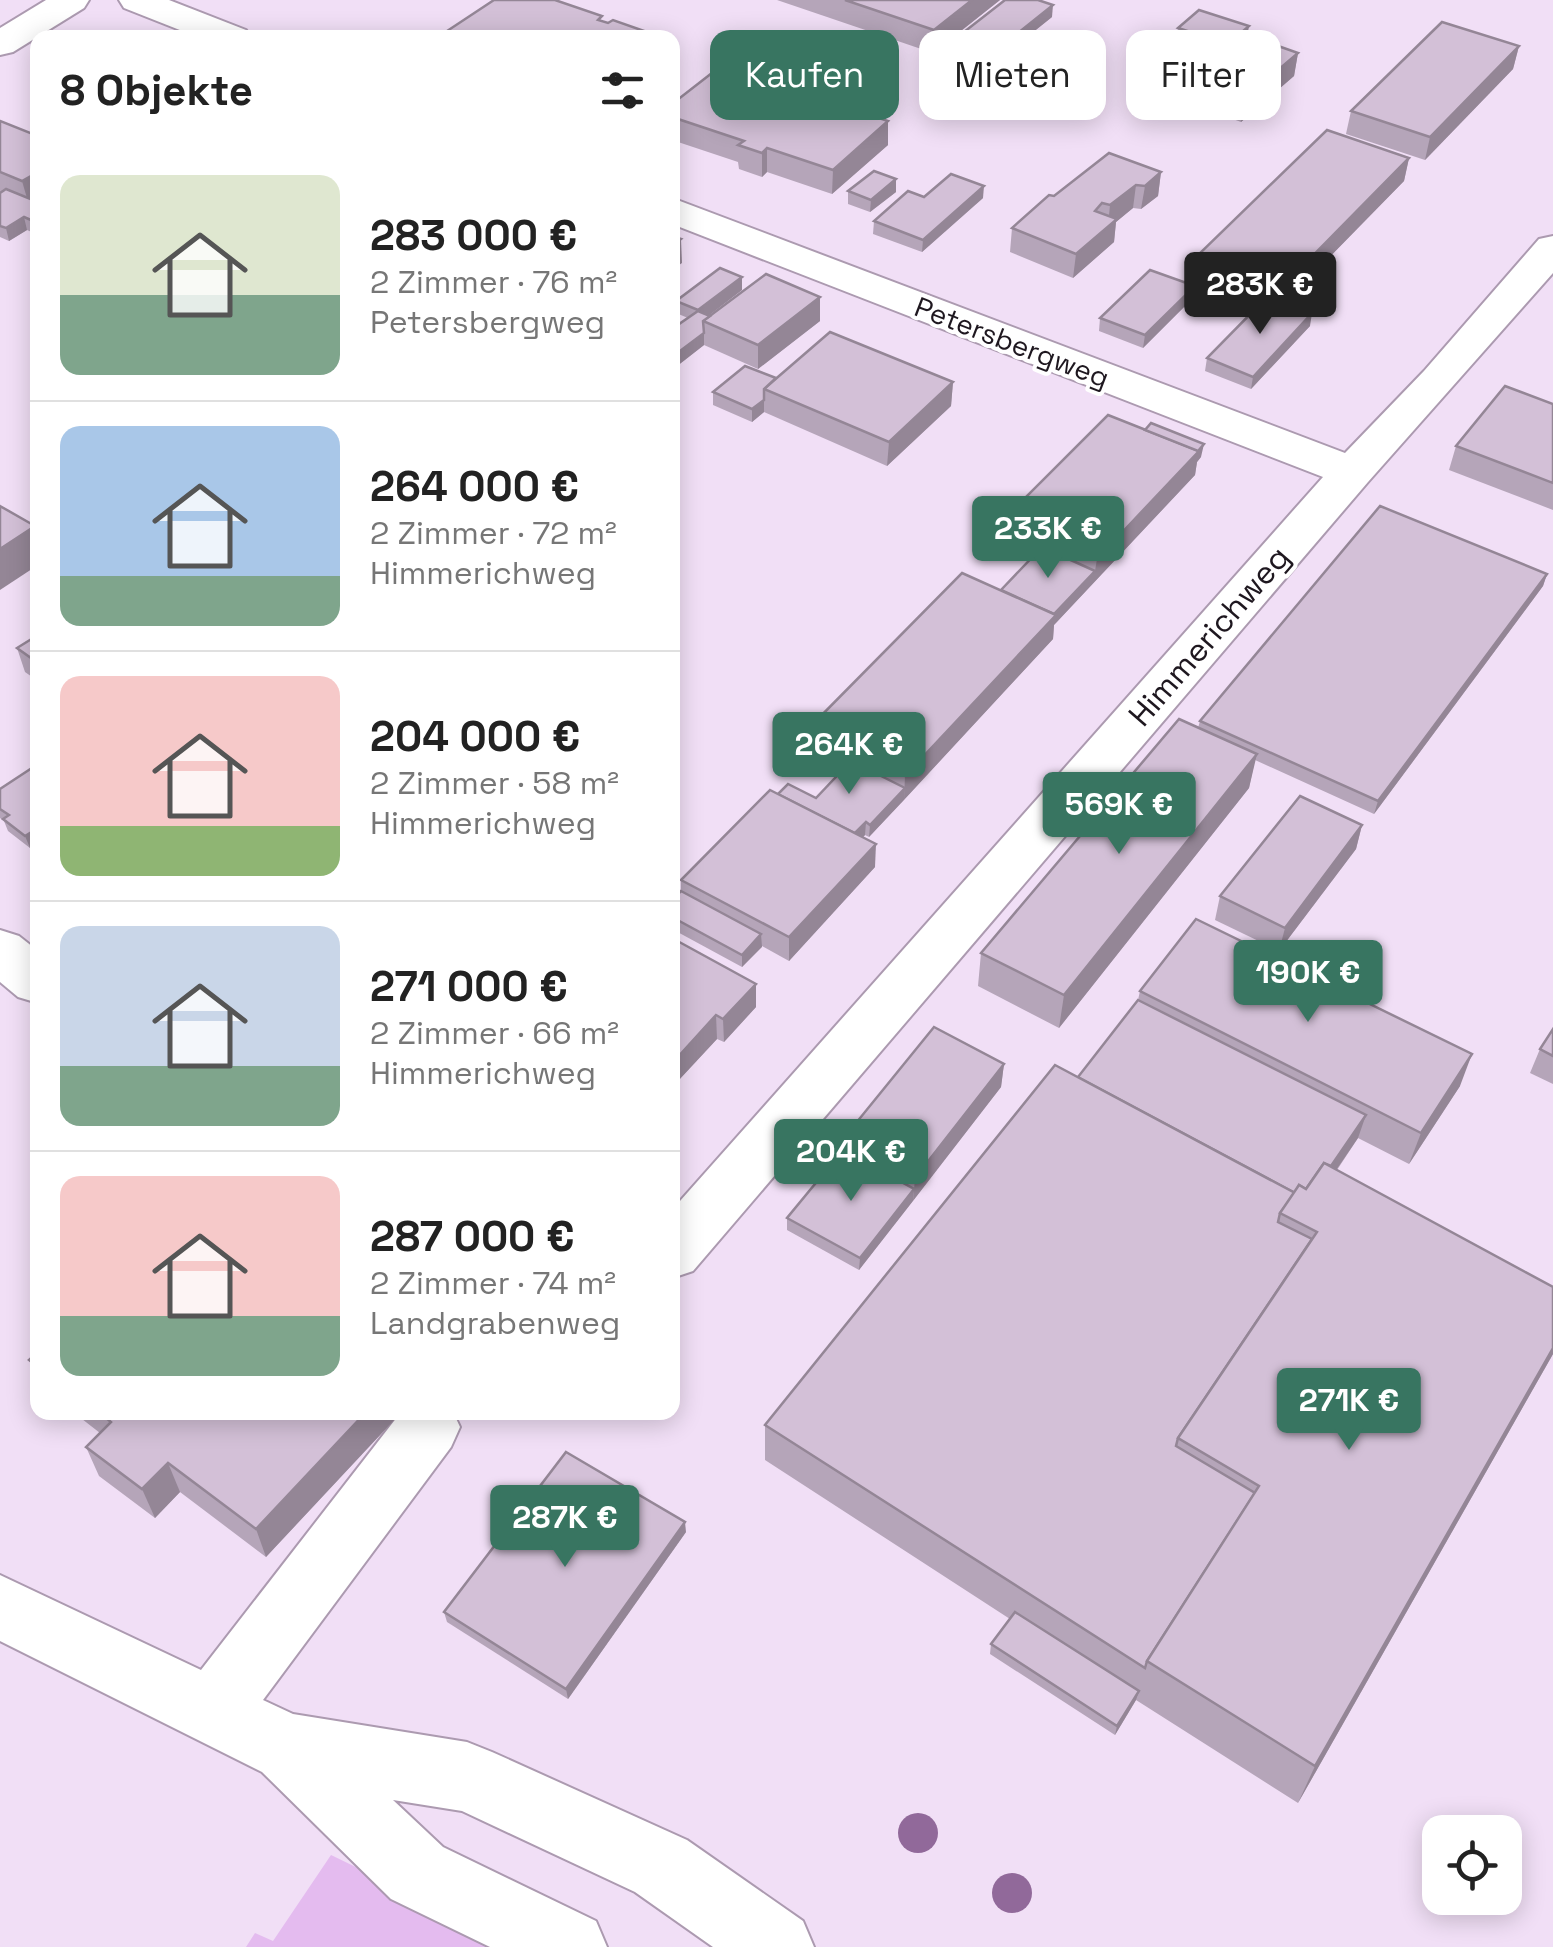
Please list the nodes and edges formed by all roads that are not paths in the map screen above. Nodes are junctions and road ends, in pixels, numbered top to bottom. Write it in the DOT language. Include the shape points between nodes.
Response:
graph roads {
  1 [pos="71,0"];
  2 [pos="137,0"];
  3 [pos="213,30"];
  4 [pos="8,31"];
  5 [pos="680,213"];
  6 [pos="1553,248"];
  7 [pos="1352,472"];
  8 [pos="0,951"];
  9 [pos="30,975"];
  10 [pos="680,1244"];
  11 [pos="428,1427"];
  12 [pos="0,1607"];
  13 [pos="213,1711"];
  14 [pos="287,1748"];
  15 [pos="570,1947"];
  16 [pos="777,1947"];
  1 -- 4 [label="street"];
  2 -- 3 [label="street"];
  5 -- 7 [label="street, Petersbergweg"];
  6 -- 7 [label="street, Himmerichweg"];
  7 -- 10 [label="street, Himmerichweg"];
  8 -- 9 [label="street"];
  11 -- 13 [label="street"];
  12 -- 13 [label="street"];
  13 -- 14 [label="street"];
  14 -- 15 [label="street" via="417,1873"];
  14 -- 16 [label="street" via="467,1777 661,1866"];
}
